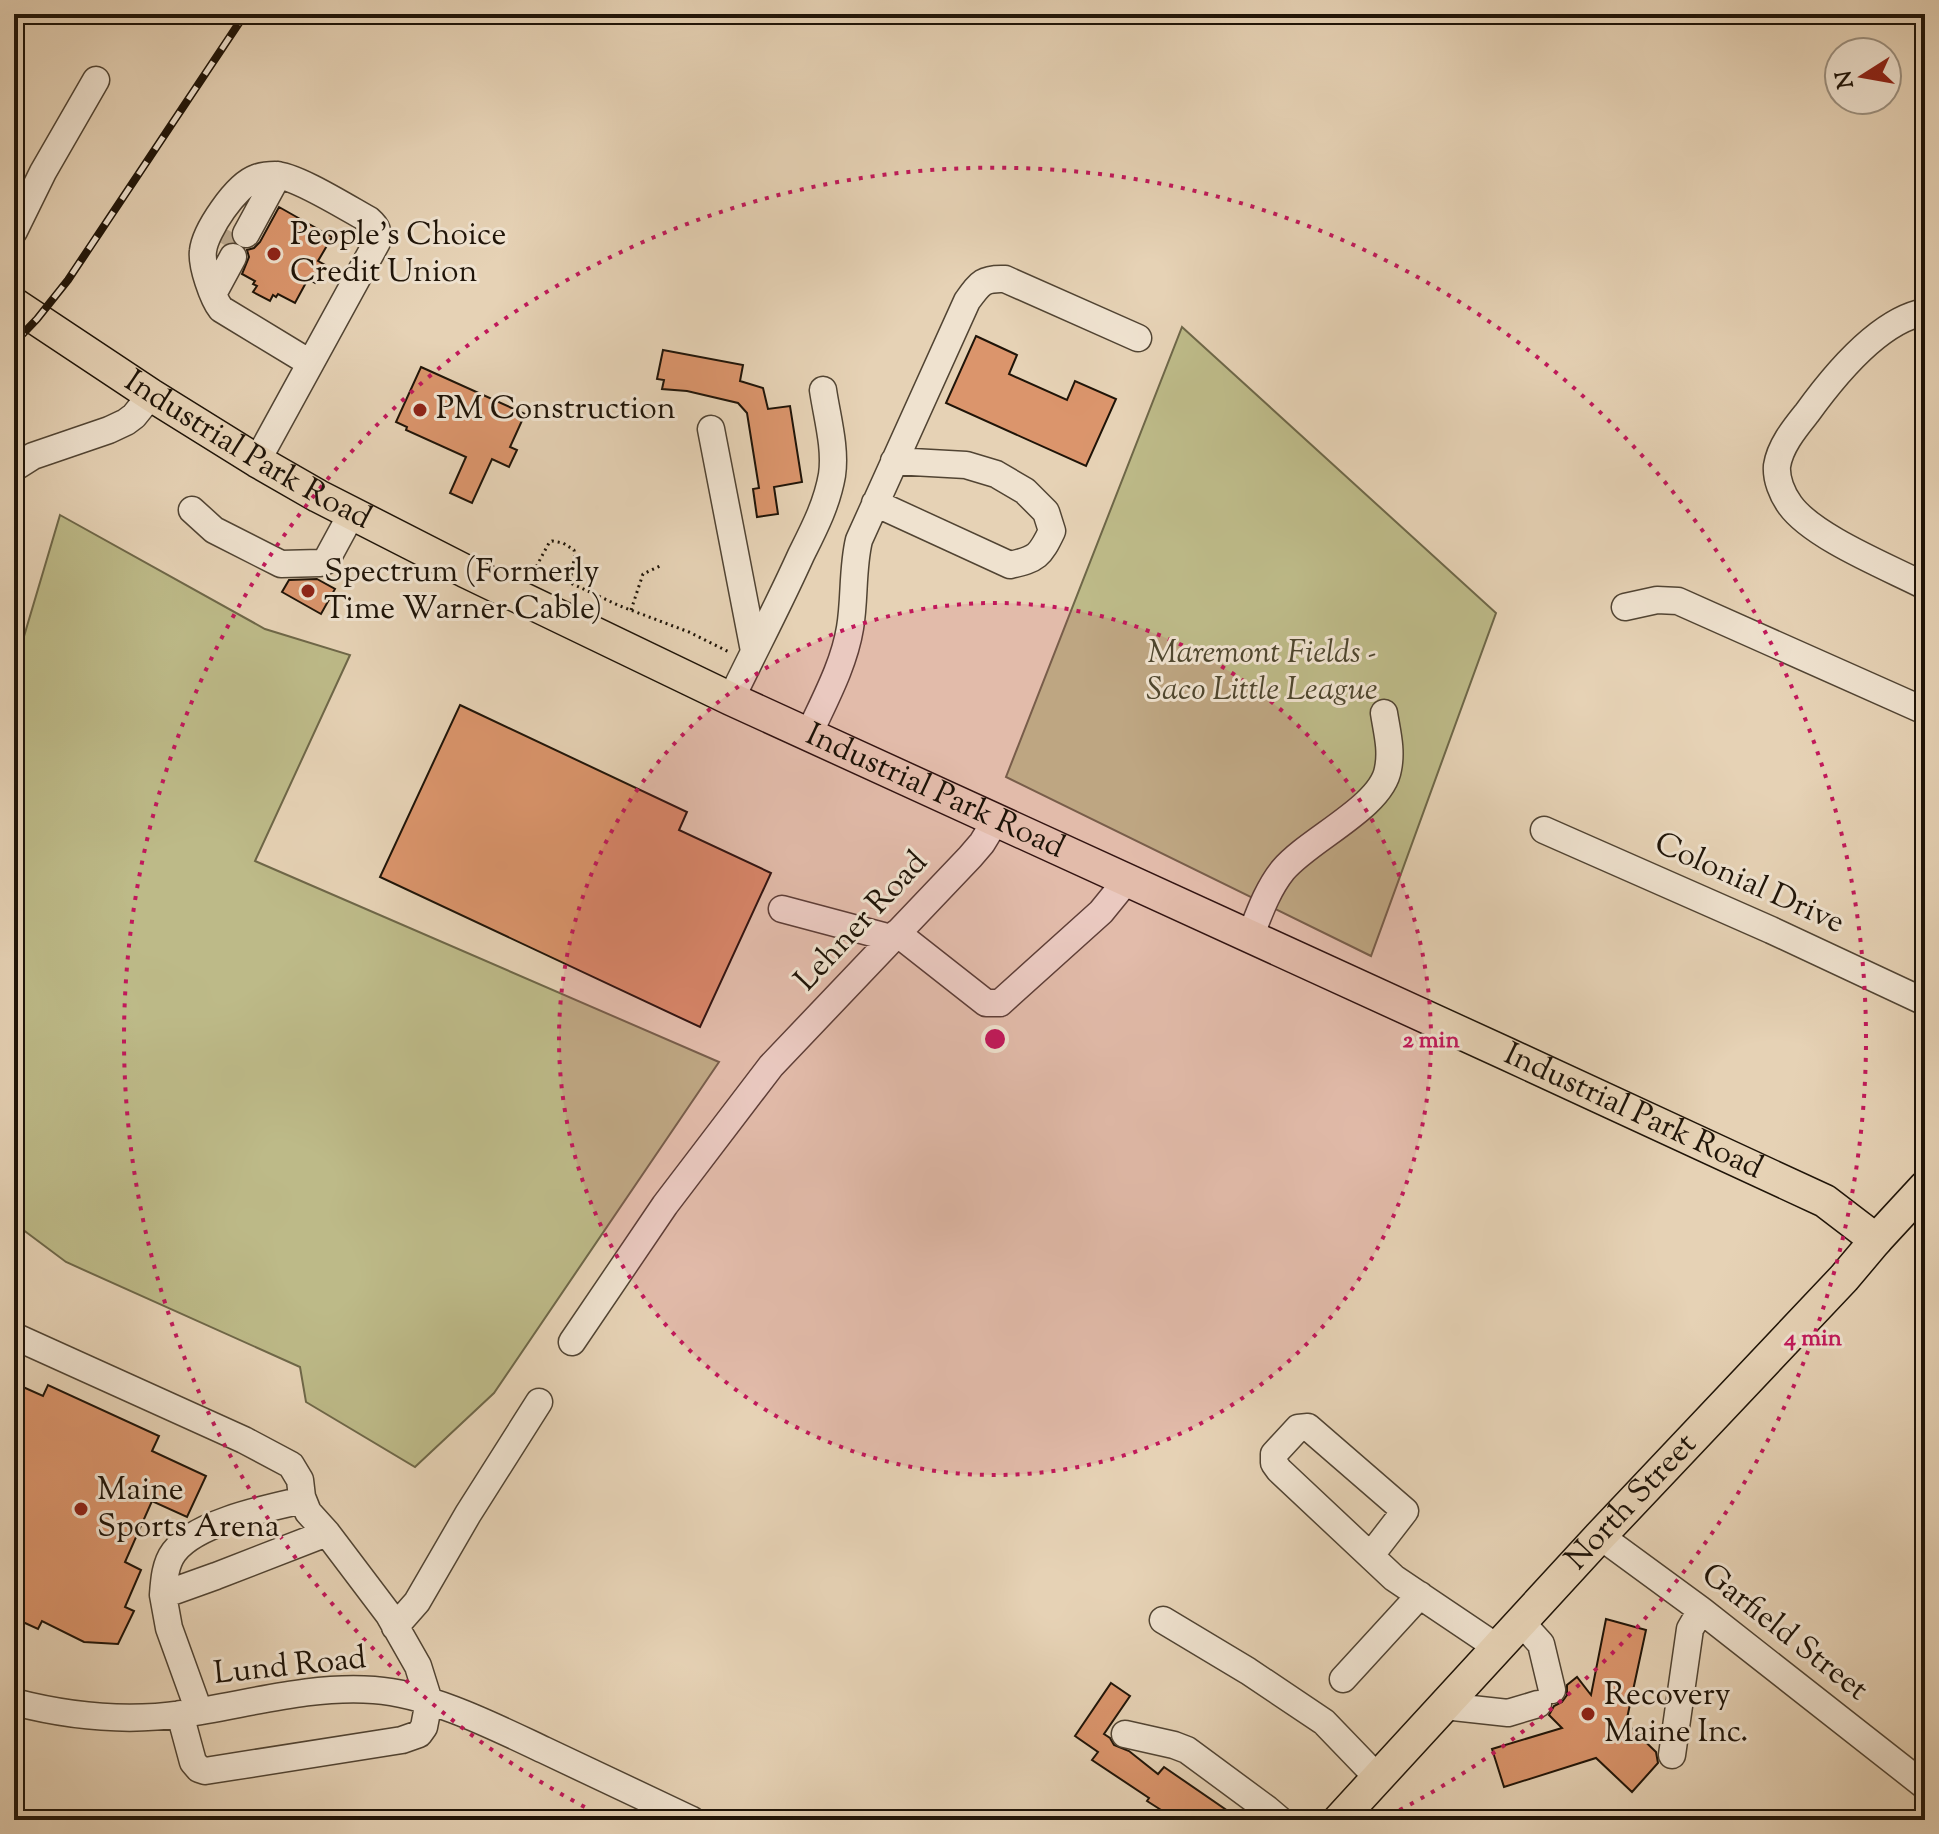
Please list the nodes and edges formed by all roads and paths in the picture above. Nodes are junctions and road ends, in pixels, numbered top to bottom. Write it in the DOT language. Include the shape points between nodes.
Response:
graph roads {
  1 [pos="96,80"];
  2 [pos="276,178"];
  3 [pos="14,231"];
  4 [pos="224,260"];
  5 [pos="14,304"];
  6 [pos="1925,312"];
  7 [pos="1138,338"];
  8 [pos="310,363"];
  9 [pos="823,390"];
  10 [pos="151,395"];
  11 [pos="711,429"];
  12 [pos="257,461"];
  13 [pos="894,461"];
  14 [pos="14,468"];
  15 [pos="825,504"];
  16 [pos="192,510"];
  17 [pos="352,513"];
  18 [pos="870,513"];
  19 [pos="660,566"];
  20 [pos="570,581"];
  21 [pos="1925,586"];
  22 [pos="1625,607"];
  23 [pos="631,610"];
  24 [pos="751,657"];
  25 [pos="731,699"];
  26 [pos="1925,711"];
  27 [pos="1384,713"];
  28 [pos="809,734"];
  29 [pos="996,820"];
  30 [pos="1544,830"];
  31 [pos="1127,880"];
  32 [pos="782,909"];
  33 [pos="894,936"];
  34 [pos="1250,937"];
  35 [pos="1925,1002"];
  36 [pos="1925,1187"];
  37 [pos="1876,1240"];
  38 [pos="14,1336"];
  39 [pos="572,1342"];
  40 [pos="539,1402"];
  41 [pos="303,1500"];
  42 [pos="327,1533"];
  43 [pos="1600,1536"];
  44 [pos="1371,1555"];
  45 [pos="163,1595"];
  46 [pos="1420,1595"];
  47 [pos="1701,1610"];
  48 [pos="1163,1620"];
  49 [pos="1521,1622"];
  50 [pos="395,1627"];
  51 [pos="1498,1648"];
  52 [pos="1343,1679"];
  53 [pos="429,1701"];
  54 [pos="14,1702"];
  55 [pos="1444,1706"];
  56 [pos="190,1713"];
  57 [pos="1125,1734"];
  58 [pos="1672,1755"];
  59 [pos="1378,1778"];
  60 [pos="1925,1786"];
  61 [pos="692,1820"];
  62 [pos="1280,1820"];
  63 [pos="1339,1820"];
  1 -- 3 [label="street"];
  2 -- 4 [label="street"];
  2 -- 4 [label="street" via="236,194 215,222 202,254"];
  2 -- 8 [label="street" via="377,227 377,242"];
  4 -- 8 [label="street"];
  5 -- 10 [label="main road, Industrial Park Road"];
  6 -- 21 [label="street" via="1886,330 1835,377 1784,445 1777,468 1789,504 1816,529"];
  7 -- 13 [label="street" via="1005,279 989,278 967,301"];
  8 -- 12 [label="street"];
  9 -- 15 [label="street" via="833,456"];
  10 -- 12 [label="main road, Industrial Park Road"];
  10 -- 14 [label="street" via="126,422"];
  11 -- 24 [label="street"];
  12 -- 17 [label="main road, Industrial Park Road"];
  13 -- 18 [label="street"];
  13 -- 18 [label="street" via="966,465 996,474 1025,491 1046,512 1052,531 1031,560 1010,565"];
  15 -- 18 [label="street"];
  15 -- 24 [label="street"];
  16 -- 17 [label="street" via="214,530 281,564 326,561"];
  17 -- 25 [label="main road, Industrial Park Road"];
  18 -- 28 [label="street" via="855,557 850,632"];
  19 -- 23 [label="path" via="643,574"];
  20 -- 20 [label="path" via="536,567 552,541 574,550"];
  20 -- 23 [label="path"];
  22 -- 26 [label="street" via="1678,601"];
  23 -- 24 [label="path"];
  24 -- 25 [label="street"];
  25 -- 28 [label="main road, Industrial Park Road"];
  27 -- 34 [label="street" via="1390,754 1383,785 1366,805 1284,869"];
  28 -- 29 [label="main road, Industrial Park Road"];
  29 -- 31 [label="main road, Industrial Park Road"];
  29 -- 33 [label="street, Lehner Road" via="970,857"];
  30 -- 35 [label="street, Colonial Drive"];
  31 -- 33 [label="street" via="1101,912 1000,1003 986,1003"];
  31 -- 34 [label="main road, Industrial Park Road"];
  32 -- 33 [label="street"];
  33 -- 39 [label="street, Lehner Road" via="771,1066 665,1205"];
  34 -- 37 [label="main road, Industrial Park Road" via="1825,1201"];
  36 -- 37 [label="main road, North Street"];
  37 -- 43 [label="main road, North Street"];
  38 -- 41 [label="street" via="278,1457 297,1472"];
  40 -- 50 [label="street" via="417,1602"];
  41 -- 42 [label="street"];
  41 -- 45 [label="street" via="240,1516 185,1542 170,1561"];
  42 -- 45 [label="street"];
  42 -- 50 [label="street"];
  43 -- 47 [label="street, Garfield Street"];
  43 -- 49 [label="main road, North Street"];
  44 -- 44 [label="street" via="1274,1463 1274,1454 1298,1428 1308,1427 1405,1511"];
  44 -- 46 [label="street"];
  45 -- 56 [label="street"];
  46 -- 51 [label="street"];
  46 -- 52 [label="street"];
  47 -- 58 [label="street" via="1690,1629"];
  47 -- 60 [label="street, Garfield Street"];
  48 -- 59 [label="street" via="1324,1722"];
  49 -- 51 [label="main road, North Street"];
  49 -- 55 [label="street" via="1541,1644 1545,1697 1508,1713"];
  50 -- 53 [label="street" via="418,1666"];
  51 -- 55 [label="main road, North Street"];
  53 -- 56 [label="street, Lund Road" via="349,1689"];
  53 -- 56 [label="street" via="424,1727 410,1737 205,1771 193,1762"];
  53 -- 61 [label="street, Lund Road"];
  54 -- 56 [label="street, Lund Road" via="82,1715 147,1718"];
  55 -- 59 [label="main road, North Street"];
  57 -- 62 [label="street" via="1187,1750"];
  59 -- 63 [label="main road, North Street"];
}
